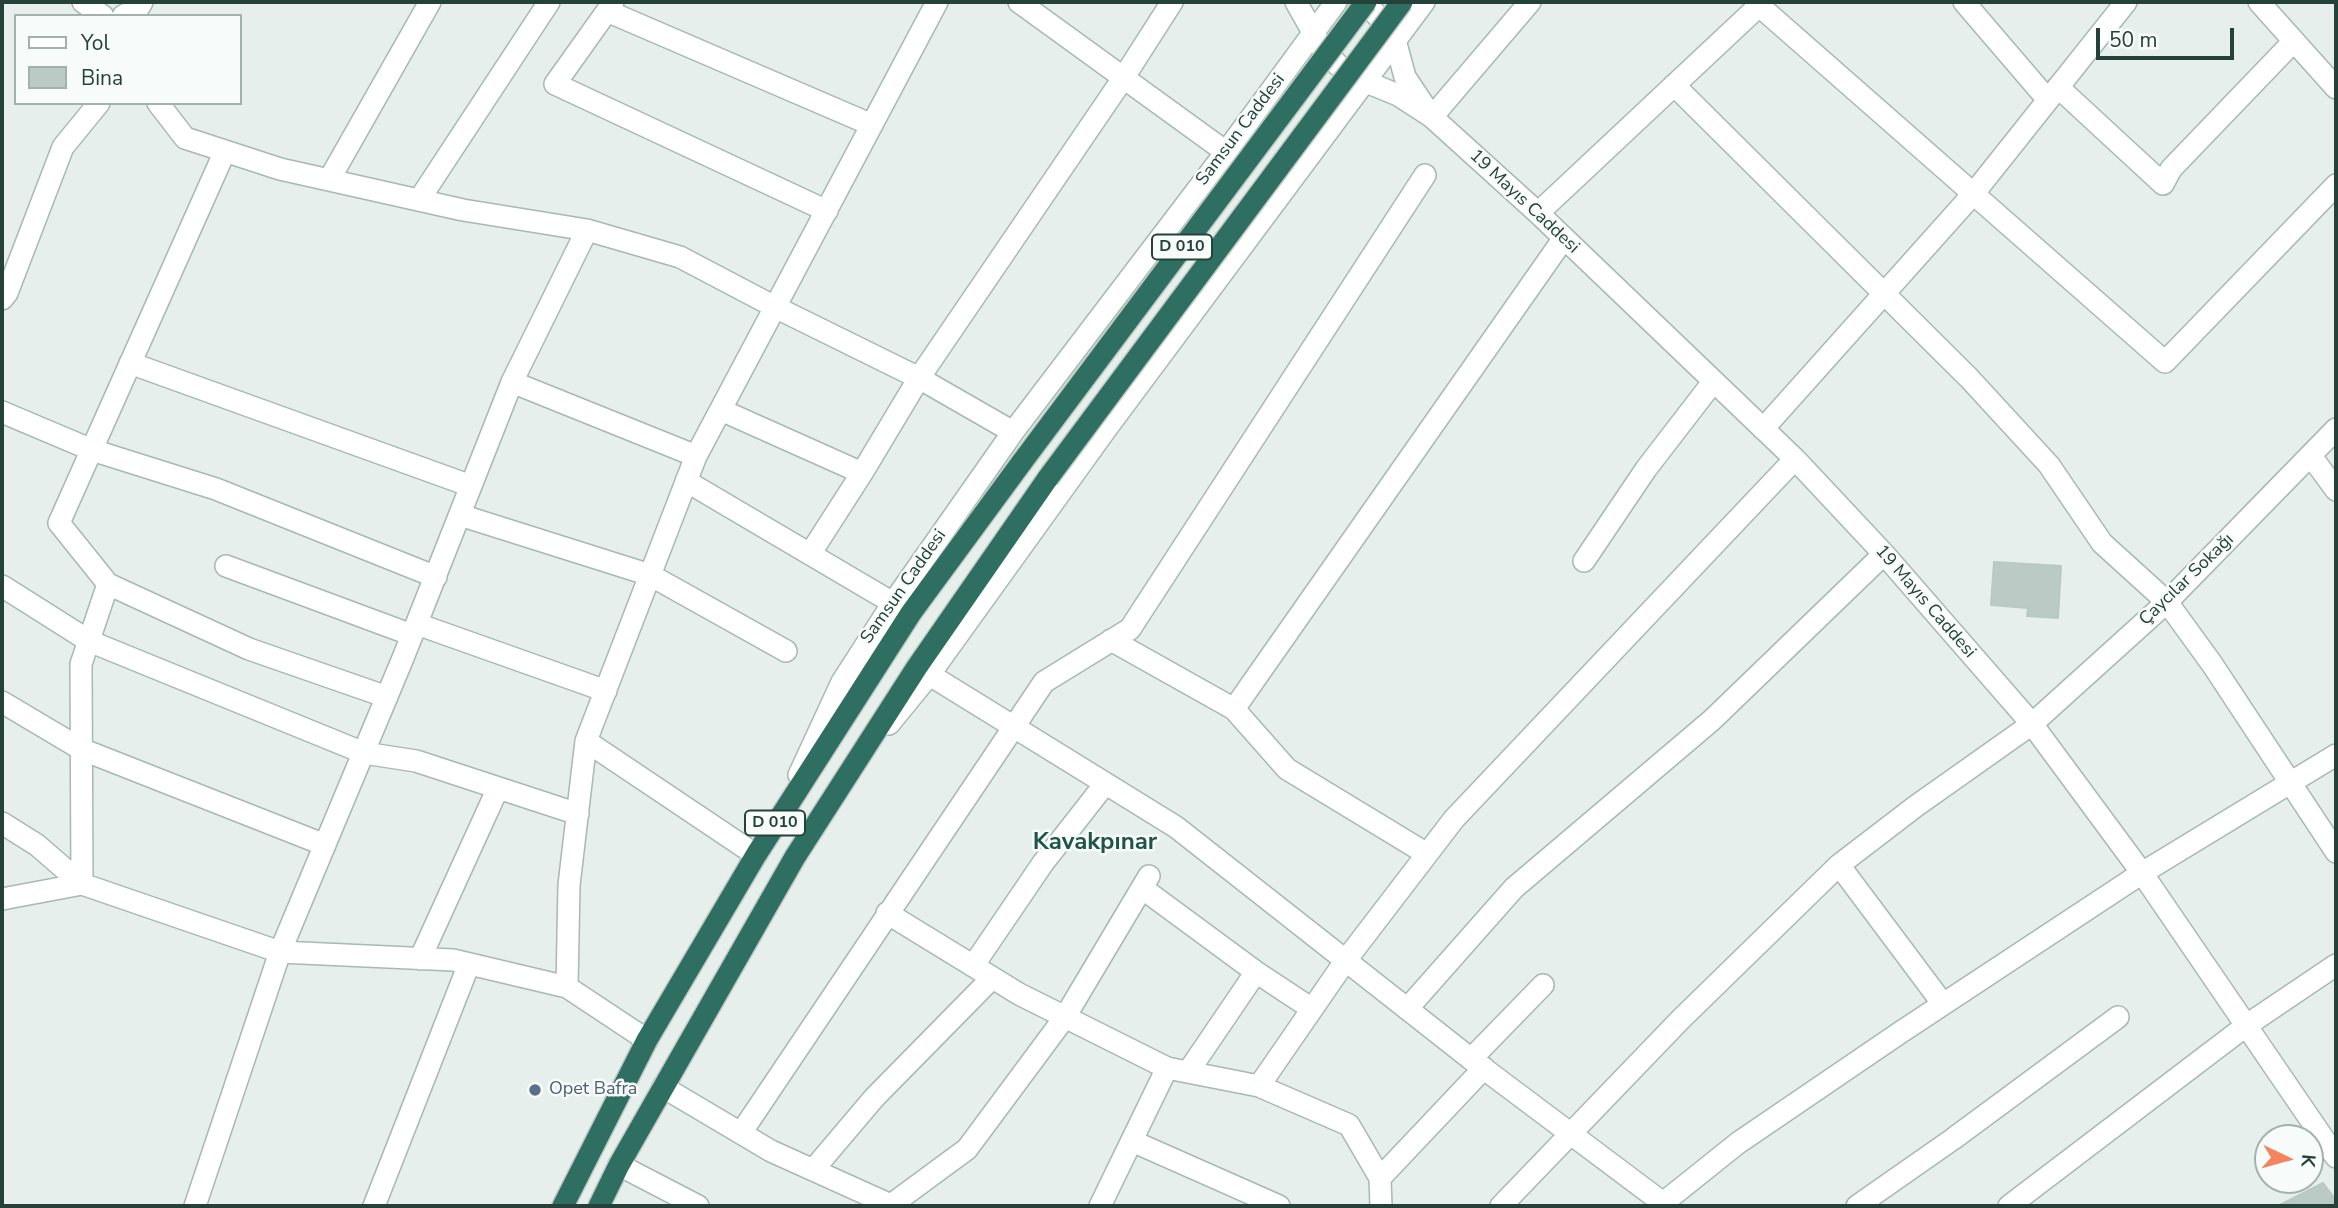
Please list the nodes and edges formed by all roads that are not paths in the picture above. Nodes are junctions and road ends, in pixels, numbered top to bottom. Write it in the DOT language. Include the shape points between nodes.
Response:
graph roads {
  1 [pos="83,2"];
  2 [pos="142,2"];
  3 [pos="430,2"];
  4 [pos="549,2"];
  5 [pos="937,2"];
  6 [pos="1019,2"];
  7 [pos="1172,2"];
  8 [pos="1296,2"];
  9 [pos="1336,2"];
  10 [pos="1402,2"];
  11 [pos="1424,2"];
  12 [pos="1530,2"];
  13 [pos="1964,2"];
  14 [pos="2126,2"];
  15 [pos="2259,2"];
  16 [pos="1759,3"];
  17 [pos="610,6"];
  18 [pos="1367,6"];
  19 [pos="100,14"];
  20 [pos="127,14"];
  21 [pos="1313,34"];
  22 [pos="1395,40"];
  23 [pos="2294,41"];
  24 [pos="1124,77"];
  25 [pos="1364,82"];
  26 [pos="1674,85"];
  27 [pos="2336,88"];
  28 [pos="2053,93"];
  29 [pos="97,105"];
  30 [pos="160,105"];
  31 [pos="1432,117"];
  32 [pos="872,125"];
  33 [pos="225,151"];
  34 [pos="1226,152"];
  35 [pos="1425,175"];
  36 [pos="329,180"];
  37 [pos="2336,185"];
  38 [pos="1974,193"];
  39 [pos="419,200"];
  40 [pos="827,211"];
  41 [pos="1538,213"];
  42 [pos="587,230"];
  43 [pos="1564,237"];
  44 [pos="1884,293"];
  45 [pos="2,299"];
  46 [pos="775,307"];
  47 [pos="130,363"];
  48 [pos="919,378"];
  49 [pos="512,382"];
  50 [pos="1713,382"];
  51 [pos="721,410"];
  52 [pos="2,412"];
  53 [pos="1763,429"];
  54 [pos="2336,429"];
  55 [pos="1013,432"];
  56 [pos="92,450"];
  57 [pos="696,456"];
  58 [pos="2311,456"];
  59 [pos="1795,459"];
  60 [pos="862,473"];
  61 [pos="687,481"];
  62 [pos="471,486"];
  63 [pos="2336,490"];
  64 [pos="460,515"];
  65 [pos="810,554"];
  66 [pos="1884,554"];
  67 [pos="1584,561"];
  68 [pos="226,566"];
  69 [pos="650,575"];
  70 [pos="436,577"];
  71 [pos="108,584"];
  72 [pos="2,586"];
  73 [pos="2167,602"];
  74 [pos="893,603"];
  75 [pos="415,630"];
  76 [pos="1111,640"];
  77 [pos="89,641"];
  78 [pos="786,651"];
  79 [pos="923,671"];
  80 [pos="606,691"];
  81 [pos="387,697"];
  82 [pos="2,702"];
  83 [pos="1234,709"];
  84 [pos="2032,724"];
  85 [pos="1013,727"];
  86 [pos="586,741"];
  87 [pos="81,749"];
  88 [pos="364,752"];
  89 [pos="2336,755"];
  90 [pos="2292,783"];
  91 [pos="1105,784"];
  92 [pos="498,788"];
  93 [pos="782,812"];
  94 [pos="578,814"];
  95 [pos="2,823"];
  96 [pos="325,845"];
  97 [pos="2336,852"];
  98 [pos="1427,854"];
  99 [pos="756,855"];
  100 [pos="1839,865"];
  101 [pos="2142,873"];
  102 [pos="82,884"];
  103 [pos="2,899"];
  104 [pos="887,913"];
  105 [pos="280,952"];
  106 [pos="420,958"];
  107 [pos="1346,960"];
  108 [pos="469,964"];
  109 [pos="2336,965"];
  110 [pos="973,966"];
  111 [pos="1256,972"];
  112 [pos="992,978"];
  113 [pos="1543,985"];
  114 [pos="567,987"];
  115 [pos="1943,1004"];
  116 [pos="1312,1009"];
  117 [pos="1407,1009"];
  118 [pos="1065,1017"];
  119 [pos="2118,1017"];
  120 [pos="2247,1026"];
  121 [pos="647,1040"];
  122 [pos="1477,1064"];
  123 [pos="1177,1070"];
  124 [pos="1259,1086"];
  125 [pos="663,1087"];
  126 [pos="741,1133"];
  127 [pos="1570,1134"];
  128 [pos="1132,1141"];
  129 [pos="2336,1157"];
  130 [pos="619,1165"];
  131 [pos="813,1170"];
  132 [pos="1380,1178"];
  133 [pos="195,1206"];
  134 [pos="374,1206"];
  135 [pos="564,1206"];
  136 [pos="599,1206"];
  137 [pos="698,1206"];
  138 [pos="892,1206"];
  139 [pos="1100,1206"];
  140 [pos="1279,1206"];
  141 [pos="1381,1206"];
  142 [pos="1501,1206"];
  143 [pos="1857,1206"];
  144 [pos="2009,1206"];
  1 -- 19 [label="street"];
  2 -- 20 [label="street"];
  3 -- 36 [label="street"];
  4 -- 39 [label="street"];
  5 -- 32 [label="street"];
  6 -- 24 [label="street"];
  7 -- 24 [label="street"];
  8 -- 21 [label="street, 19 Mayıs Caddesi"];
  9 -- 21 [label="street"];
  10 -- 79 [label="highway, D 010, bridge" via="1048,478"];
  11 -- 22 [label="street"];
  12 -- 31 [label="street"];
  13 -- 28 [label="street"];
  14 -- 28 [label="street"];
  15 -- 23 [label="street"];
  16 -- 26 [label="street"];
  16 -- 38 [label="street"];
  17 -- 32 [label="street"];
  17 -- 40 [label="street" via="555,84"];
  18 -- 22 [label="street, 19 Mayıs Caddesi"];
  18 -- 93 [label="highway, Samsun Caddesi / D 010, bridge" via="911,613"];
  21 -- 25 [label="street, 19 Mayıs Caddesi" via="1338,65"];
  21 -- 34 [label="street"];
  22 -- 25 [label="street"];
  22 -- 31 [label="street, 19 Mayıs Caddesi" via="1405,77"];
  23 -- 27 [label="street"];
  23 -- 28 [label="street" via="2171,169 2163,184"];
  24 -- 34 [label="street"];
  24 -- 48 [label="street"];
  25 -- 31 [label="street, 19 Mayıs Caddesi" via="1398,95"];
  25 -- 79 [label="street"];
  26 -- 41 [label="street"];
  26 -- 44 [label="street"];
  28 -- 38 [label="street"];
  29 -- 45 [label="street" via="62,146"];
  30 -- 33 [label="street" via="185,138"];
  31 -- 41 [label="street, 19 Mayıs Caddesi"];
  32 -- 40 [label="street"];
  33 -- 36 [label="street"];
  33 -- 47 [label="street"];
  34 -- 55 [label="street"];
  35 -- 76 [label="street" via="1130,629"];
  36 -- 39 [label="street"];
  37 -- 38 [label="street" via="2165,362"];
  38 -- 44 [label="street"];
  39 -- 42 [label="street"];
  40 -- 46 [label="street"];
  41 -- 43 [label="street, 19 Mayıs Caddesi"];
  42 -- 46 [label="street" via="680,257"];
  42 -- 49 [label="street"];
  43 -- 50 [label="street, 19 Mayıs Caddesi"];
  43 -- 83 [label="street"];
  44 -- 53 [label="street"];
  44 -- 73 [label="street" via="2049,465 2102,543"];
  46 -- 48 [label="street"];
  46 -- 51 [label="street"];
  47 -- 56 [label="street"];
  47 -- 62 [label="street"];
  48 -- 55 [label="street"];
  48 -- 60 [label="street"];
  49 -- 57 [label="street"];
  49 -- 62 [label="street"];
  50 -- 53 [label="street, 19 Mayıs Caddesi"];
  50 -- 67 [label="street"];
  51 -- 57 [label="street"];
  51 -- 60 [label="street"];
  52 -- 56 [label="street"];
  53 -- 59 [label="street, 19 Mayıs Caddesi"];
  54 -- 58 [label="street, Çaycılar Sokağı"];
  55 -- 74 [label="street"];
  56 -- 70 [label="street" via="216,489"];
  56 -- 71 [label="street" via="59,523"];
  57 -- 61 [label="street"];
  58 -- 63 [label="street"];
  58 -- 73 [label="street, Çaycılar Sokağı"];
  59 -- 66 [label="street, 19 Mayıs Caddesi"];
  59 -- 98 [label="street" via="1454,819"];
  60 -- 65 [label="street"];
  61 -- 65 [label="street"];
  61 -- 69 [label="street"];
  62 -- 64 [label="street"];
  64 -- 69 [label="street"];
  64 -- 70 [label="street"];
  65 -- 74 [label="street"];
  66 -- 84 [label="street, 19 Mayıs Caddesi"];
  66 -- 117 [label="street" via="1712,720 1514,888"];
  68 -- 75 [label="street"];
  69 -- 78 [label="street"];
  69 -- 80 [label="street"];
  70 -- 75 [label="street"];
  71 -- 77 [label="street"];
  71 -- 81 [label="street" via="248,649"];
  72 -- 77 [label="street"];
  73 -- 84 [label="street, Çaycılar Sokağı"];
  73 -- 90 [label="street"];
  74 -- 93 [label="street" via="842,682"];
  75 -- 80 [label="street"];
  75 -- 81 [label="street"];
  76 -- 83 [label="street"];
  76 -- 85 [label="street" via="1044,682"];
  77 -- 87 [label="street" via="81,664"];
  77 -- 88 [label="street"];
  79 -- 85 [label="street"];
  79 -- 125 [label="highway, D 010" via="795,857"];
  80 -- 86 [label="street"];
  81 -- 88 [label="street"];
  82 -- 87 [label="street"];
  83 -- 98 [label="street" via="1287,769"];
  84 -- 100 [label="street, Çaycılar Sokağı"];
  84 -- 101 [label="street, 19 Mayıs Caddesi"];
  85 -- 91 [label="street"];
  85 -- 104 [label="street"];
  86 -- 94 [label="street"];
  86 -- 99 [label="street"];
  87 -- 96 [label="street"];
  87 -- 102 [label="street"];
  88 -- 92 [label="street" via="416,761"];
  88 -- 96 [label="street"];
  89 -- 90 [label="street"];
  90 -- 97 [label="street"];
  90 -- 101 [label="street"];
  91 -- 107 [label="street" via="1176,827"];
  91 -- 110 [label="street" via="1043,863"];
  92 -- 94 [label="street"];
  92 -- 106 [label="street"];
  93 -- 99 [label="highway, Samsun Caddesi / D 010"];
  94 -- 114 [label="street" via="569,885"];
  95 -- 102 [label="street" via="37,845"];
  96 -- 105 [label="street"];
  98 -- 107 [label="street"];
  99 -- 121 [label="highway, Samsun Caddesi / D 010"];
  100 -- 115 [label="street"];
  100 -- 127 [label="street, Çaycılar Sokağı"];
  101 -- 115 [label="street"];
  101 -- 120 [label="street, 19 Mayıs Caddesi"];
  102 -- 103 [label="street"];
  102 -- 105 [label="street"];
  104 -- 110 [label="street"];
  104 -- 126 [label="street"];
  105 -- 106 [label="street"];
  105 -- 133 [label="street"];
  106 -- 108 [label="street"];
  107 -- 116 [label="street"];
  107 -- 117 [label="street"];
  108 -- 114 [label="street"];
  108 -- 134 [label="street"];
  109 -- 120 [label="street"];
  110 -- 112 [label="street"];
  111 -- 116 [label="street"];
  111 -- 118 [label="street" via="1146,882"];
  111 -- 123 [label="street"];
  112 -- 118 [label="street"];
  112 -- 131 [label="street" via="874,1098"];
  113 -- 122 [label="street"];
  114 -- 121 [label="street"];
  115 -- 127 [label="street" via="1738,1143 1663,1203"];
  116 -- 124 [label="street"];
  117 -- 122 [label="street"];
  118 -- 123 [label="street"];
  118 -- 138 [label="street" via="967,1149"];
  119 -- 143 [label="street"];
  120 -- 129 [label="street, 19 Mayıs Caddesi"];
  120 -- 144 [label="street"];
  121 -- 135 [label="highway, Samsun Caddesi / D 010"];
  122 -- 127 [label="street"];
  122 -- 132 [label="street"];
  123 -- 124 [label="street"];
  123 -- 128 [label="street"];
  124 -- 132 [label="street" via="1349,1125"];
  125 -- 126 [label="street"];
  125 -- 130 [label="highway, D 010"];
  126 -- 131 [label="street"];
  127 -- 142 [label="street, Çaycılar Sokağı"];
  128 -- 139 [label="street"];
  128 -- 140 [label="street"];
  130 -- 136 [label="highway, D 010"];
  130 -- 137 [label="street"];
  131 -- 138 [label="street"];
  132 -- 141 [label="street"];
}
